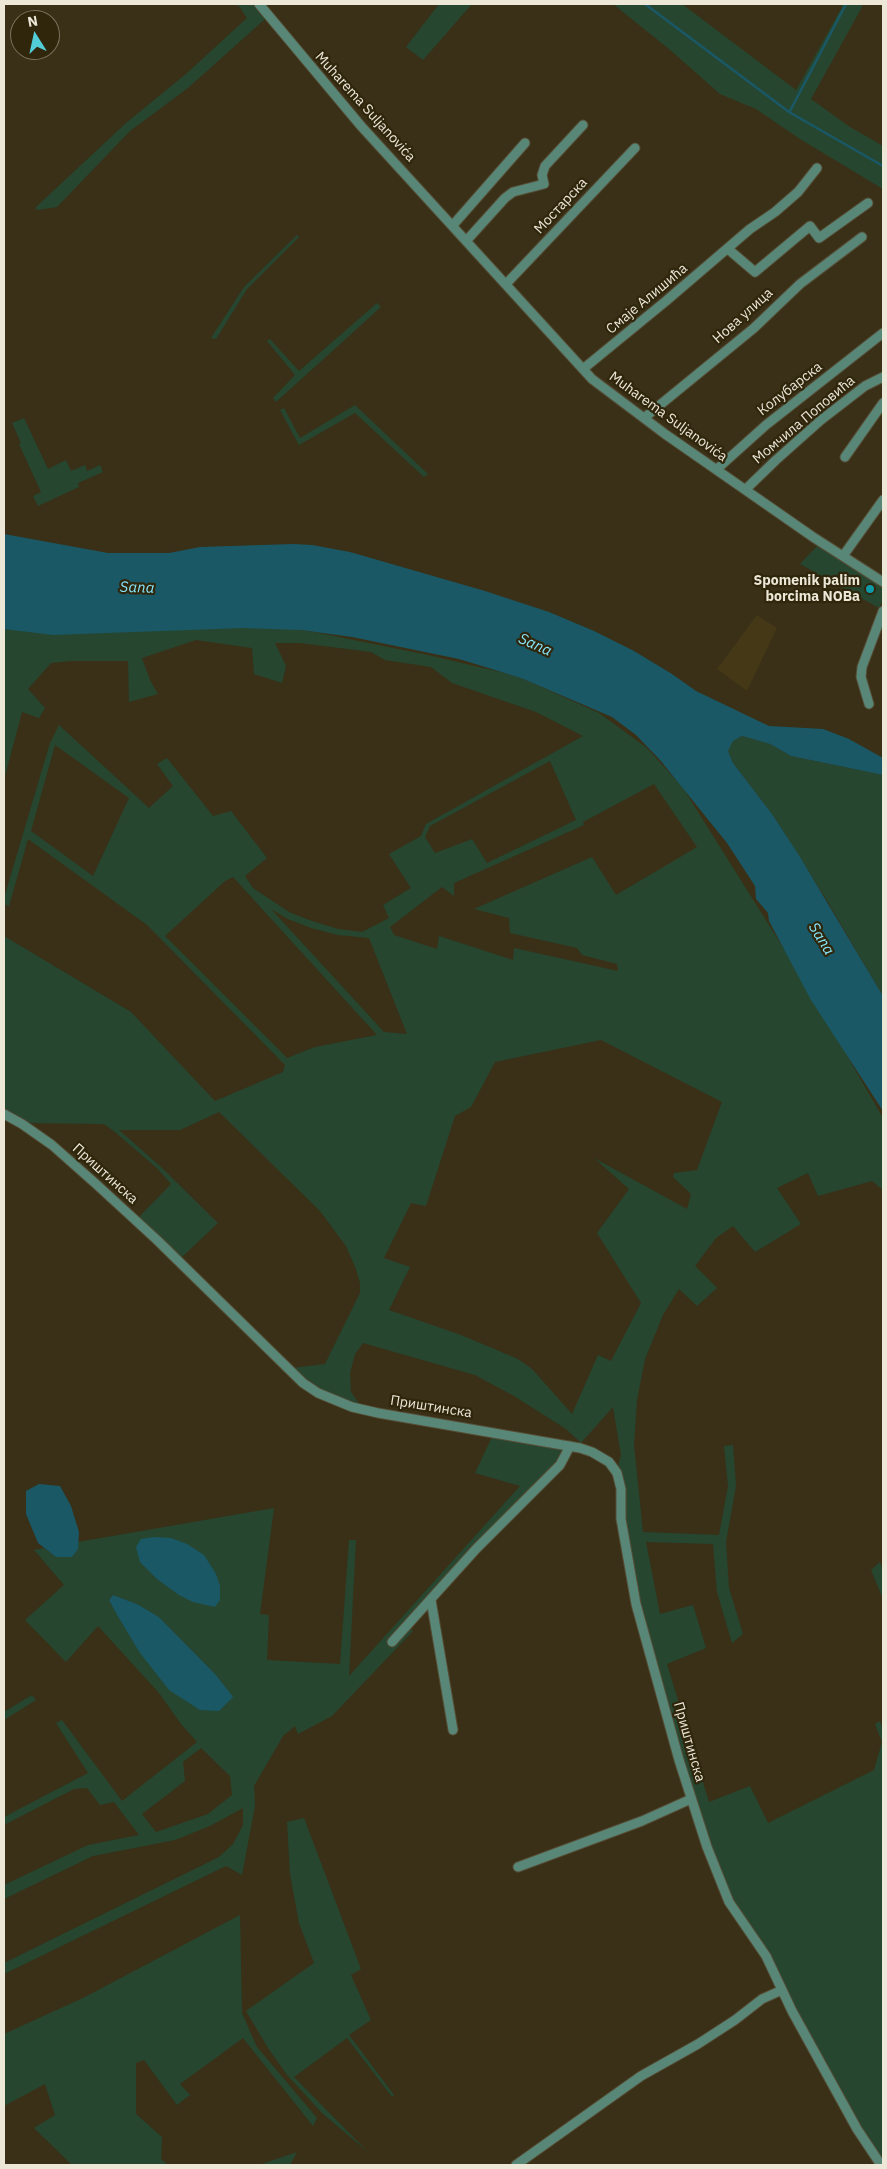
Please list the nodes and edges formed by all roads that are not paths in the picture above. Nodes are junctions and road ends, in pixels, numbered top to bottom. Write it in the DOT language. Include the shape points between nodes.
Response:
graph roads {
  1 [pos="259,4"];
  2 [pos="583,125"];
  3 [pos="525,143"];
  4 [pos="635,148"];
  5 [pos="817,168"];
  6 [pos="868,203"];
  7 [pos="453,225"];
  8 [pos="862,237"];
  9 [pos="467,240"];
  10 [pos="728,249"];
  11 [pos="506,284"];
  12 [pos="883,333"];
  13 [pos="583,369"];
  14 [pos="883,377"];
  15 [pos="883,403"];
  16 [pos="644,418"];
  17 [pos="845,457"];
  18 [pos="717,469"];
  19 [pos="746,489"];
  20 [pos="883,500"];
  21 [pos="843,556"];
  22 [pos="883,582"];
  23 [pos="883,611"];
  24 [pos="869,704"];
  25 [pos="4,1114"];
  26 [pos="570,1446"];
  27 [pos="432,1600"];
  28 [pos="392,1642"];
  29 [pos="453,1730"];
  30 [pos="691,1799"];
  31 [pos="518,1867"];
  32 [pos="782,1990"];
  33 [pos="516,2165"];
  34 [pos="881,2165"];
  1 -- 7 [label="street, Muharema Suljanovića" via="350,113"];
  2 -- 9 [label="street" via="544,166 544,184 514,192 505,198"];
  3 -- 7 [label="street"];
  4 -- 11 [label="street, Мостарска"];
  5 -- 10 [label="street, Смаје Алишића" via="798,192"];
  6 -- 10 [label="street" via="819,238 810,226 755,272"];
  7 -- 9 [label="street, Muharema Suljanovića"];
  8 -- 16 [label="street, Нова улица" via="800,284 754,328"];
  9 -- 11 [label="street, Muharema Suljanovića"];
  10 -- 13 [label="street, Смаје Алишића"];
  11 -- 13 [label="street, Muharema Suljanovića"];
  12 -- 18 [label="street, Колубарска" via="766,425"];
  13 -- 16 [label="street, Muharema Suljanovića"];
  14 -- 19 [label="street, Момчила Поповића" via="865,386 821,420"];
  15 -- 17 [label="street"];
  16 -- 18 [label="street, Muharema Suljanovića"];
  18 -- 19 [label="street, Muharema Suljanovića"];
  19 -- 21 [label="street, Muharema Suljanovića"];
  20 -- 21 [label="street"];
  21 -- 22 [label="street, Muharema Suljanovića"];
  23 -- 24 [label="street" via="862,668 861,678"];
  25 -- 26 [label="street, Приштинска" via="52,1145 96,1184 303,1383 318,1393 352,1407"];
  26 -- 27 [label="street" via="560,1465 503,1521"];
  26 -- 30 [label="street, Приштинска" via="602,1457 617,1473 636,1604"];
  27 -- 28 [label="street"];
  27 -- 29 [label="street"];
  30 -- 31 [label="street, Приштинска" via="642,1822"];
  30 -- 32 [label="street, Приштинска" via="729,1902 766,1956"];
  32 -- 33 [label="street" via="762,1999 735,2020 641,2076"];
  32 -- 34 [label="street, Приштинска" via="857,2130"];
}
